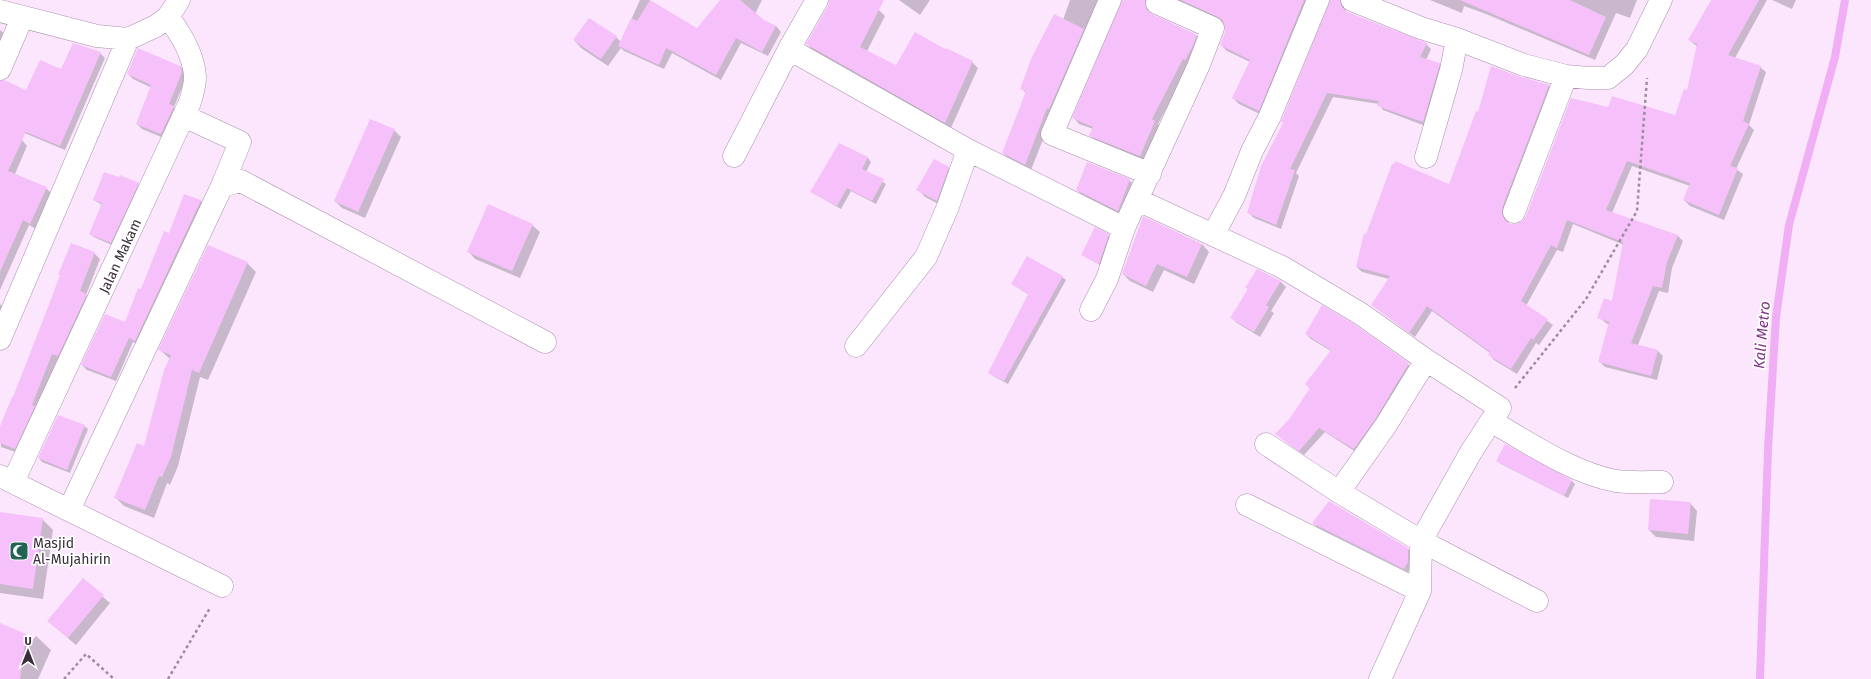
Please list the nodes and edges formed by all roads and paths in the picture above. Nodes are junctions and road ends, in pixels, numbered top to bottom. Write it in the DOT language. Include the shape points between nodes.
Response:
graph roads {
  1 [pos="817,0"];
  2 [pos="1110,0"];
  3 [pos="1318,0"];
  4 [pos="1352,0"];
  5 [pos="1661,0"];
  6 [pos="1155,1"];
  7 [pos="0,11"];
  8 [pos="169,17"];
  9 [pos="22,18"];
  10 [pos="97,36"];
  11 [pos="128,39"];
  12 [pos="1457,39"];
  13 [pos="789,49"];
  14 [pos="1637,49"];
  15 [pos="116,65"];
  16 [pos="0,69"];
  17 [pos="1566,76"];
  18 [pos="184,116"];
  19 [pos="968,150"];
  20 [pos="734,156"];
  21 [pos="1426,157"];
  22 [pos="1150,174"];
  23 [pos="222,186"];
  24 [pos="1138,200"];
  25 [pos="1514,212"];
  26 [pos="1124,228"];
  27 [pos="1213,236"];
  28 [pos="1091,310"];
  29 [pos="0,339"];
  30 [pos="545,342"];
  31 [pos="856,346"];
  32 [pos="1426,360"];
  33 [pos="1496,414"];
  34 [pos="1266,444"];
  35 [pos="6,479"];
  36 [pos="1662,482"];
  37 [pos="1339,492"];
  38 [pos="1247,505"];
  39 [pos="69,510"];
  40 [pos="1421,541"];
  41 [pos="222,586"];
  42 [pos="1420,591"];
  43 [pos="1537,601"];
  44 [pos="64,679"];
  45 [pos="114,679"];
  46 [pos="168,679"];
  47 [pos="1380,679"];
  1 -- 13 [label="street"];
  2 -- 22 [label="street" via="1052,134"];
  3 -- 27 [label="street" via="1270,116"];
  4 -- 12 [label="street"];
  5 -- 14 [label="street"];
  6 -- 22 [label="street" via="1213,28"];
  7 -- 9 [label="street"];
  8 -- 11 [label="street"];
  8 -- 18 [label="street, Jalan Makam" via="187,47 193,64 195,78"];
  9 -- 10 [label="street"];
  9 -- 16 [label="street"];
  10 -- 11 [label="street"];
  10 -- 15 [label="street"];
  11 -- 15 [label="street"];
  12 -- 17 [label="street" via="1524,65"];
  12 -- 21 [label="street" via="1451,70"];
  13 -- 19 [label="street"];
  13 -- 20 [label="street"];
  14 -- 17 [label="street" via="1625,64 1608,78"];
  14 -- 33 [label="path" via="1647,76 1637,211 1586,299"];
  15 -- 29 [label="street"];
  17 -- 25 [label="street"];
  18 -- 23 [label="street" via="240,142"];
  18 -- 35 [label="street, Jalan Makam"];
  19 -- 26 [label="street"];
  19 -- 31 [label="street" via="926,257"];
  22 -- 24 [label="street"];
  23 -- 30 [label="street" via="241,181"];
  23 -- 39 [label="street"];
  24 -- 26 [label="street"];
  24 -- 27 [label="street"];
  26 -- 28 [label="street" via="1107,280"];
  27 -- 32 [label="street" via="1282,267 1361,314"];
  32 -- 33 [label="street"];
  32 -- 37 [label="street" via="1386,425"];
  33 -- 36 [label="street" via="1532,444 1586,472 1617,481"];
  33 -- 40 [label="street" via="1471,452"];
  34 -- 37 [label="street"];
  35 -- 39 [label="street"];
  37 -- 40 [label="street"];
  38 -- 42 [label="street"];
  39 -- 41 [label="street"];
  40 -- 42 [label="street"];
  40 -- 43 [label="street"];
  41 -- 46 [label="path"];
  42 -- 47 [label="street"];
  44 -- 45 [label="path" via="86,654"];
}
